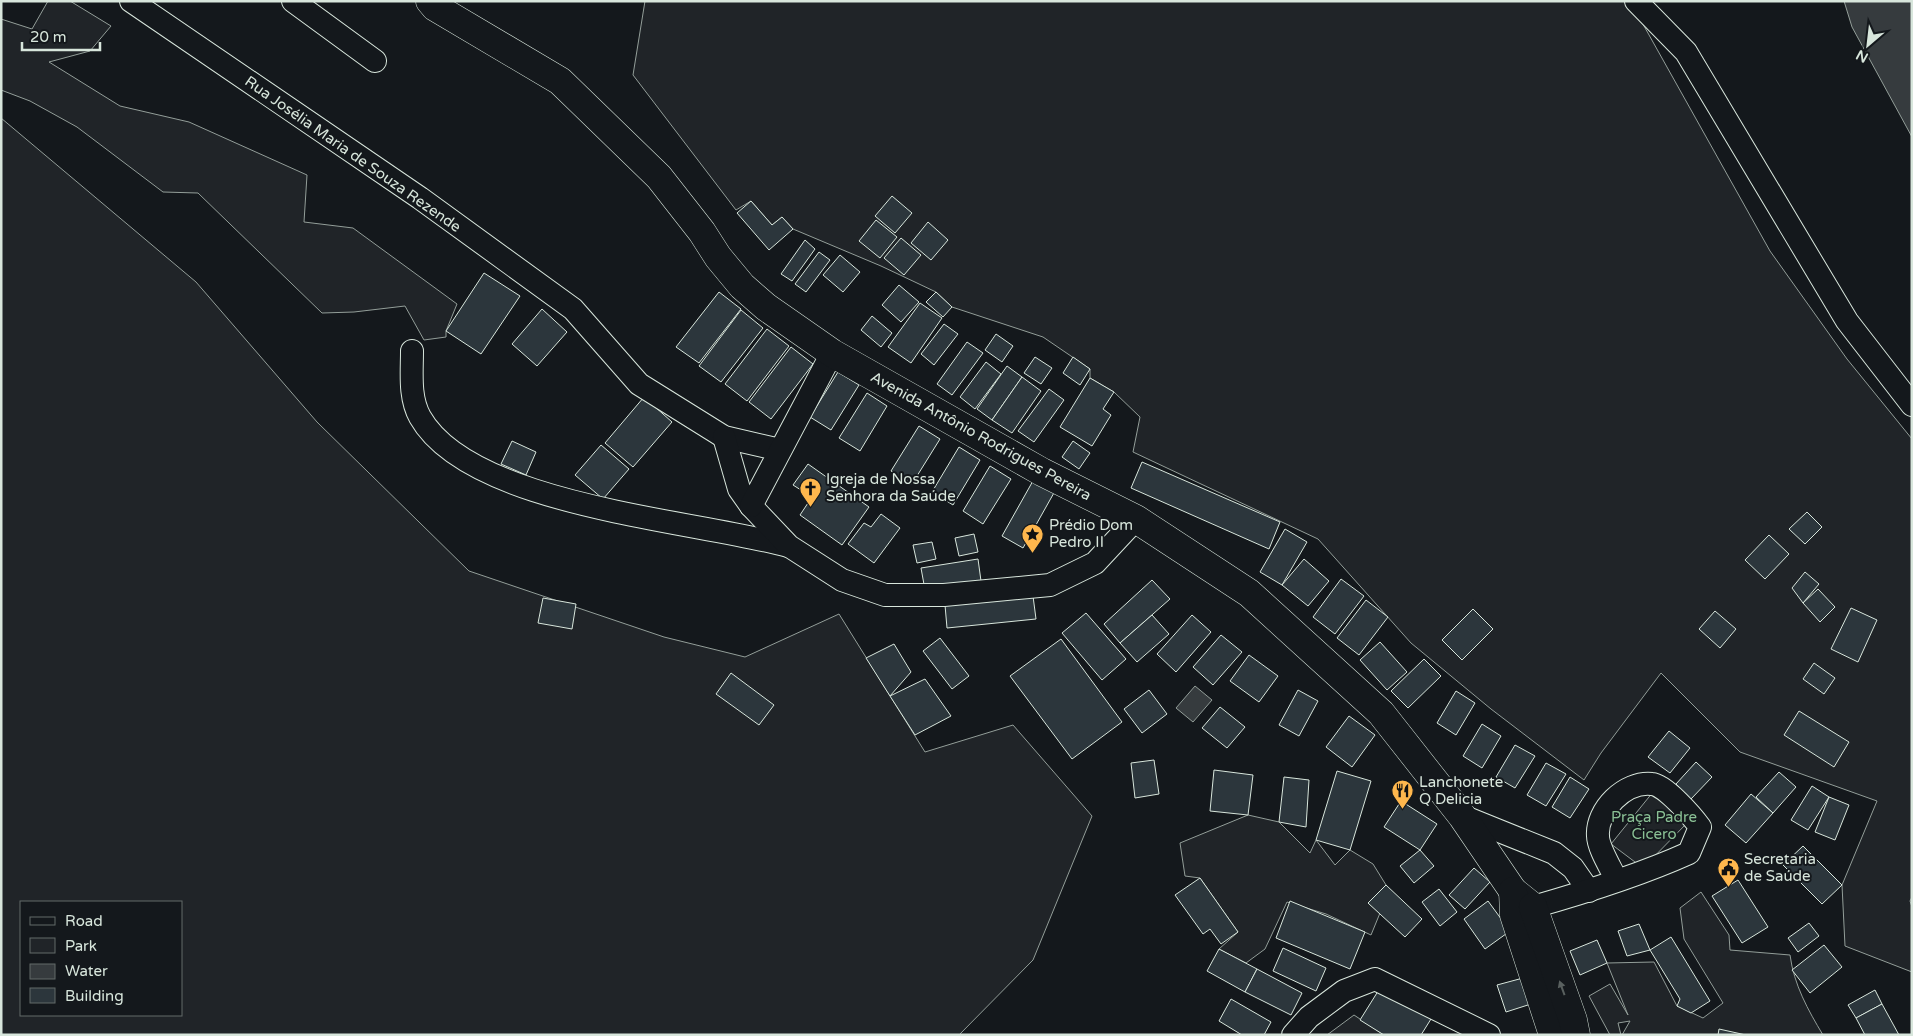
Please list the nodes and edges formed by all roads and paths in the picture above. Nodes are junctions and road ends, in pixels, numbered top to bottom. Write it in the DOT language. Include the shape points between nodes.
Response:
graph roads {
  1 [pos="131,1"];
  2 [pos="293,1"];
  3 [pos="430,1"];
  4 [pos="1636,1"];
  5 [pos="375,62"];
  6 [pos="412,351"];
  7 [pos="832,353"];
  8 [pos="1912,405"];
  9 [pos="724,437"];
  10 [pos="780,450"];
  11 [pos="751,506"];
  12 [pos="1136,520"];
  13 [pos="789,546"];
  14 [pos="1462,816"];
  15 [pos="1617,881"];
  16 [pos="1589,891"];
  17 [pos="1520,904"];
  18 [pos="1293,1035"];
  19 [pos="1489,1035"];
  20 [pos="1553,1035"];
  21 [pos="1576,1035"];
  1 -- 9 [label="street, Rua Josélia Maria de Souza Rezende" via="420,198 573,309 639,384"];
  2 -- 5 [label="street"];
  3 -- 7 [label="street, Avenida Antônio Rodrigues Pereira" via="435,7 560,80 659,177 742,286 766,307"];
  4 -- 8 [label="street" via="1686,52 1847,321"];
  6 -- 13 [label="street" via="412,398 419,416 430,433 464,461 530,490 581,505"];
  7 -- 10 [label="street"];
  7 -- 12 [label="street, Avenida Antônio Rodrigues Pereira" via="1042,472"];
  9 -- 10 [label="street, Rua Josélia Maria de Souza Rezende"];
  9 -- 11 [label="street" via="739,490"];
  10 -- 11 [label="street"];
  11 -- 13 [label="street"];
  12 -- 13 [label="street" via="1095,563 1050,585 944,596 885,595 842,580"];
  12 -- 14 [label="street, Avenida Antônio Rodrigues Pereira" via="1249,593 1381,714"];
  14 -- 16 [label="street" via="1554,853 1573,868"];
  14 -- 17 [label="street, Avenida Antônio Rodrigues Pereira"];
  15 -- 15 [label="street" via="1648,872 1689,853 1700,827 1662,788 1653,784 1631,788 1605,807 1599,821 1598,838"];
  15 -- 16 [label="street"];
  16 -- 17 [label="street"];
  17 -- 20 [label="street"];
  21 -- 17 [label="street, one-way" via="1573,1020"];
  18 -- 19 [label="street" via="1344,991 1375,979"];
}
